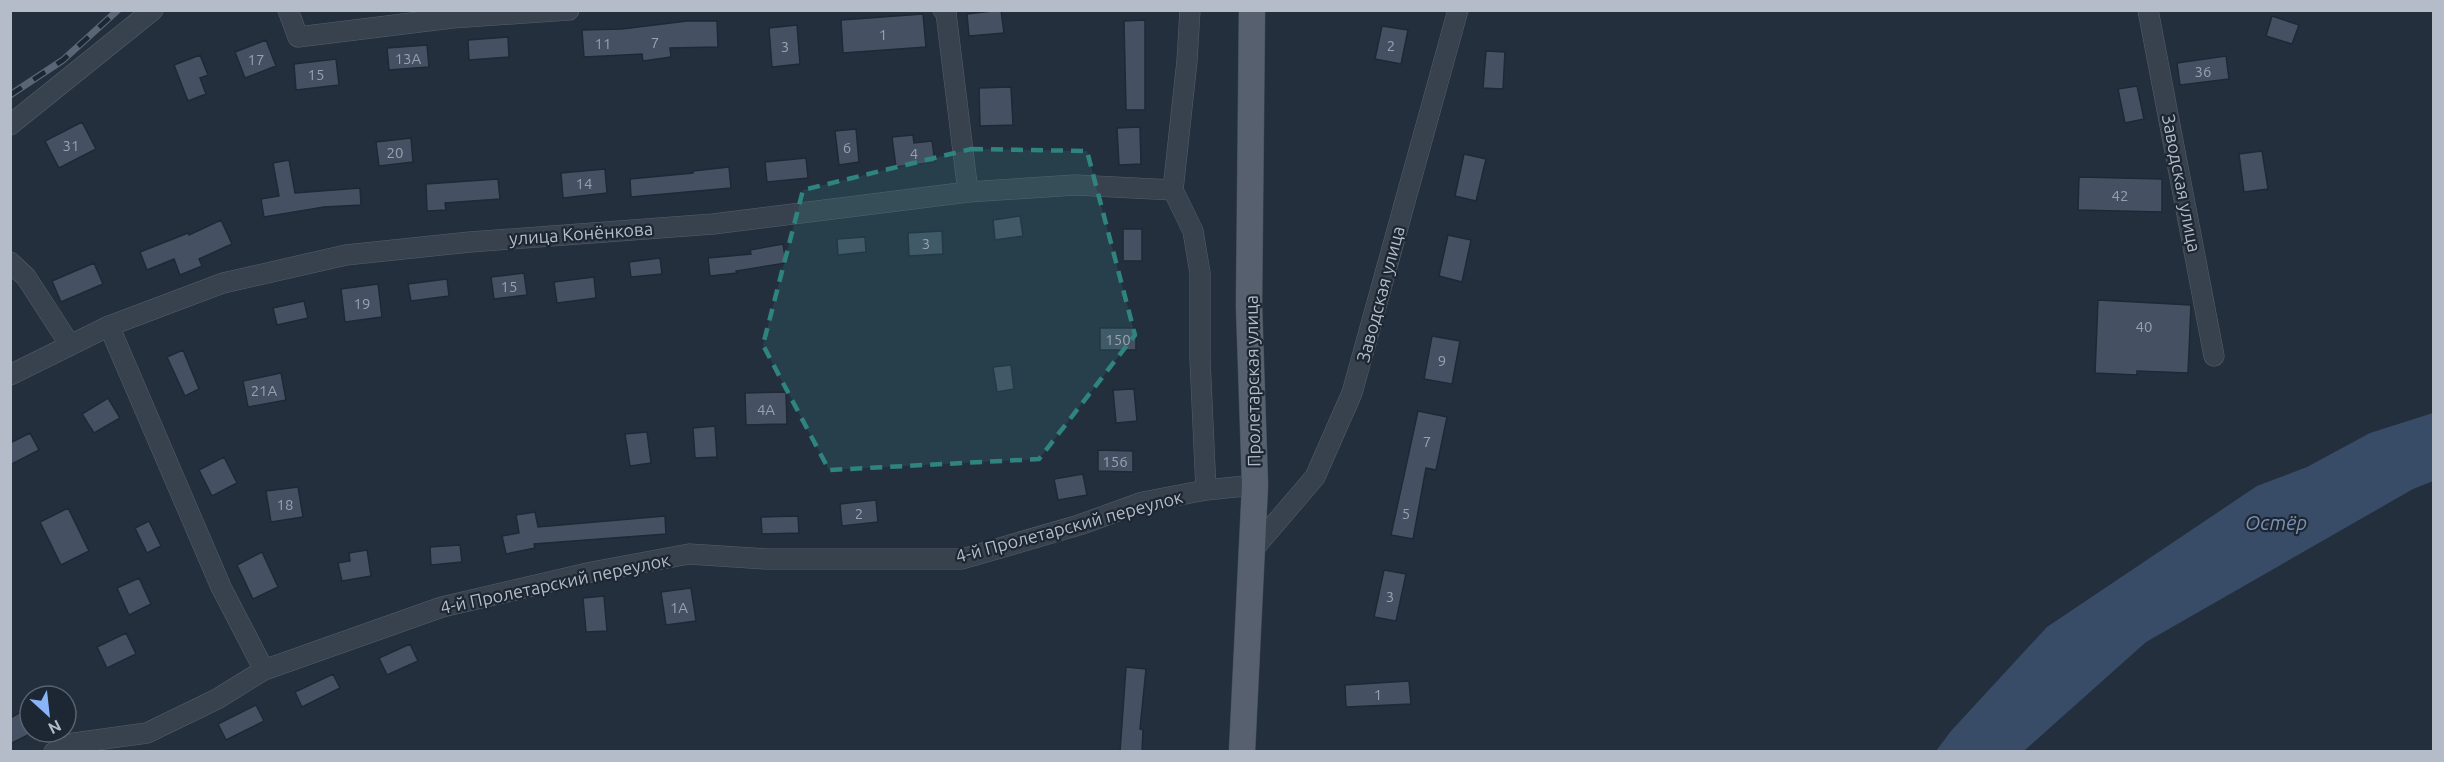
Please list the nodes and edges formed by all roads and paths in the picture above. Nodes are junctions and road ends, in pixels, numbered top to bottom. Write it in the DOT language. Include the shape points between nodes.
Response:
graph roads {
  1 [pos="153,10"];
  2 [pos="288,10"];
  3 [pos="570,10"];
  4 [pos="943,10"];
  5 [pos="1190,10"];
  6 [pos="1252,10"];
  7 [pos="1458,10"];
  8 [pos="2148,10"];
  9 [pos="10,125"];
  10 [pos="1173,190"];
  11 [pos="968,192"];
  12 [pos="10,262"];
  13 [pos="109,326"];
  14 [pos="70,345"];
  15 [pos="2214,356"];
  16 [pos="10,375"];
  17 [pos="1254,485"];
  18 [pos="1206,490"];
  19 [pos="1250,553"];
  20 [pos="264,670"];
  21 [pos="54,752"];
  22 [pos="1242,752"];
  1 -- 9 [label="street"];
  2 -- 3 [label="street" via="298,37 452,18"];
  4 -- 11 [label="street"];
  5 -- 10 [label="street"];
  6 -- 17 [label="main road, Пролетарская улица" via="1250,306"];
  7 -- 19 [label="street, Заводская улица" via="1352,393 1315,477"];
  8 -- 15 [label="street, Заводская улица"];
  10 -- 11 [label="street, улица Конёнкова" via="1075,185"];
  10 -- 18 [label="street" via="1193,231 1200,273"];
  11 -- 13 [label="street, улица Конёнкова" via="713,224 346,255 223,283"];
  12 -- 14 [label="street" via="26,277"];
  13 -- 14 [label="street, улица Конёнкова"];
  13 -- 20 [label="street" via="221,587"];
  14 -- 16 [label="street, улица Конёнкова"];
  17 -- 18 [label="street, 4-й Пролетарский переулок"];
  17 -- 19 [label="main road, Пролетарская улица"];
  18 -- 20 [label="street, 4-й Пролетарский переулок" via="1143,502 963,559 766,559 689,554 592,572 442,607"];
  19 -- 22 [label="main road, Пролетарская улица"];
  20 -- 21 [label="street, 4-й Пролетарский переулок" via="218,699 147,733 74,743"];
}
